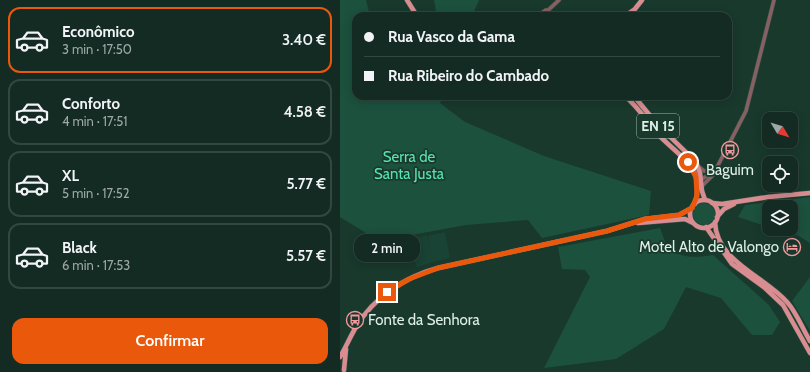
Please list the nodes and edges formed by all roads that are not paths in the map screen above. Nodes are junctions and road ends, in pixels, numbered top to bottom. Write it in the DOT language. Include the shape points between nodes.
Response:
graph roads {
  1 [pos="407,0"];
  2 [pos="559,0"];
  3 [pos="642,0"];
  4 [pos="774,0"];
  5 [pos="550,8"];
  6 [pos="414,12"];
  7 [pos="544,12"];
  8 [pos="546,12"];
  9 [pos="631,12"];
  10 [pos="630,100"];
  11 [pos="637,100"];
  12 [pos="688,162"];
  13 [pos="698,166"];
  14 [pos="715,171"];
  15 [pos="701,180"];
  16 [pos="706,182"];
  17 [pos="699,186"];
  18 [pos="810,193"];
  19 [pos="705,200"];
  20 [pos="743,201"];
  21 [pos="712,203"];
  22 [pos="693,206"];
  23 [pos="716,219"];
  24 [pos="636,223"];
  25 [pos="694,223"];
  26 [pos="706,227"];
  27 [pos="810,341"];
  28 [pos="347,346"];
  29 [pos="810,353"];
  30 [pos="340,357"];
  31 [pos="340,366"];
  32 [pos="345,371"];
  1 -- 6 [label="main road"];
  2 -- 5 [label="street"];
  3 -- 9 [label="main road"];
  4 -- 14 [label="street" via="746,111"];
  5 -- 7 [label="street"];
  5 -- 8 [label="street"];
  10 -- 12 [label="main road, EN 15" via="640,109 658,134"];
  11 -- 13 [label="main road, EN 15"];
  12 -- 15 [label="street" via="693,165"];
  12 -- 17 [label="main road, EN 15"];
  13 -- 14 [label="street" via="704,171"];
  13 -- 15 [label="main road, EN 15"];
  14 -- 15 [label="street"];
  14 -- 16 [label="street"];
  15 -- 16 [label="street"];
  15 -- 17 [label="main road, EN 15"];
  16 -- 17 [label="street"];
  17 -- 19 [label="main road, EN 15"];
  17 -- 22 [label="main road, EN 15"];
  18 -- 20 [label="main road"];
  19 -- 21 [label="main road"];
  19 -- 22 [label="main road"];
  20 -- 21 [label="main road"];
  20 -- 23 [label="main road" via="724,209"];
  21 -- 23 [label="main road" via="717,209"];
  22 -- 24 [label="main road" via="679,215 645,219"];
  22 -- 25 [label="main road" via="690,216"];
  23 -- 26 [label="main road"];
  23 -- 27 [label="main road" via="715,230 726,250 787,302"];
  24 -- 25 [label="main road" via="685,219"];
  24 -- 28 [label="main road" via="419,274 394,287 378,300 358,324"];
  25 -- 26 [label="main road"];
  26 -- 29 [label="main road" via="732,264 783,305"];
  28 -- 30 [label="main road"];
  28 -- 32 [label="main road"];
  31 -- 32 [label="main road"];
}
